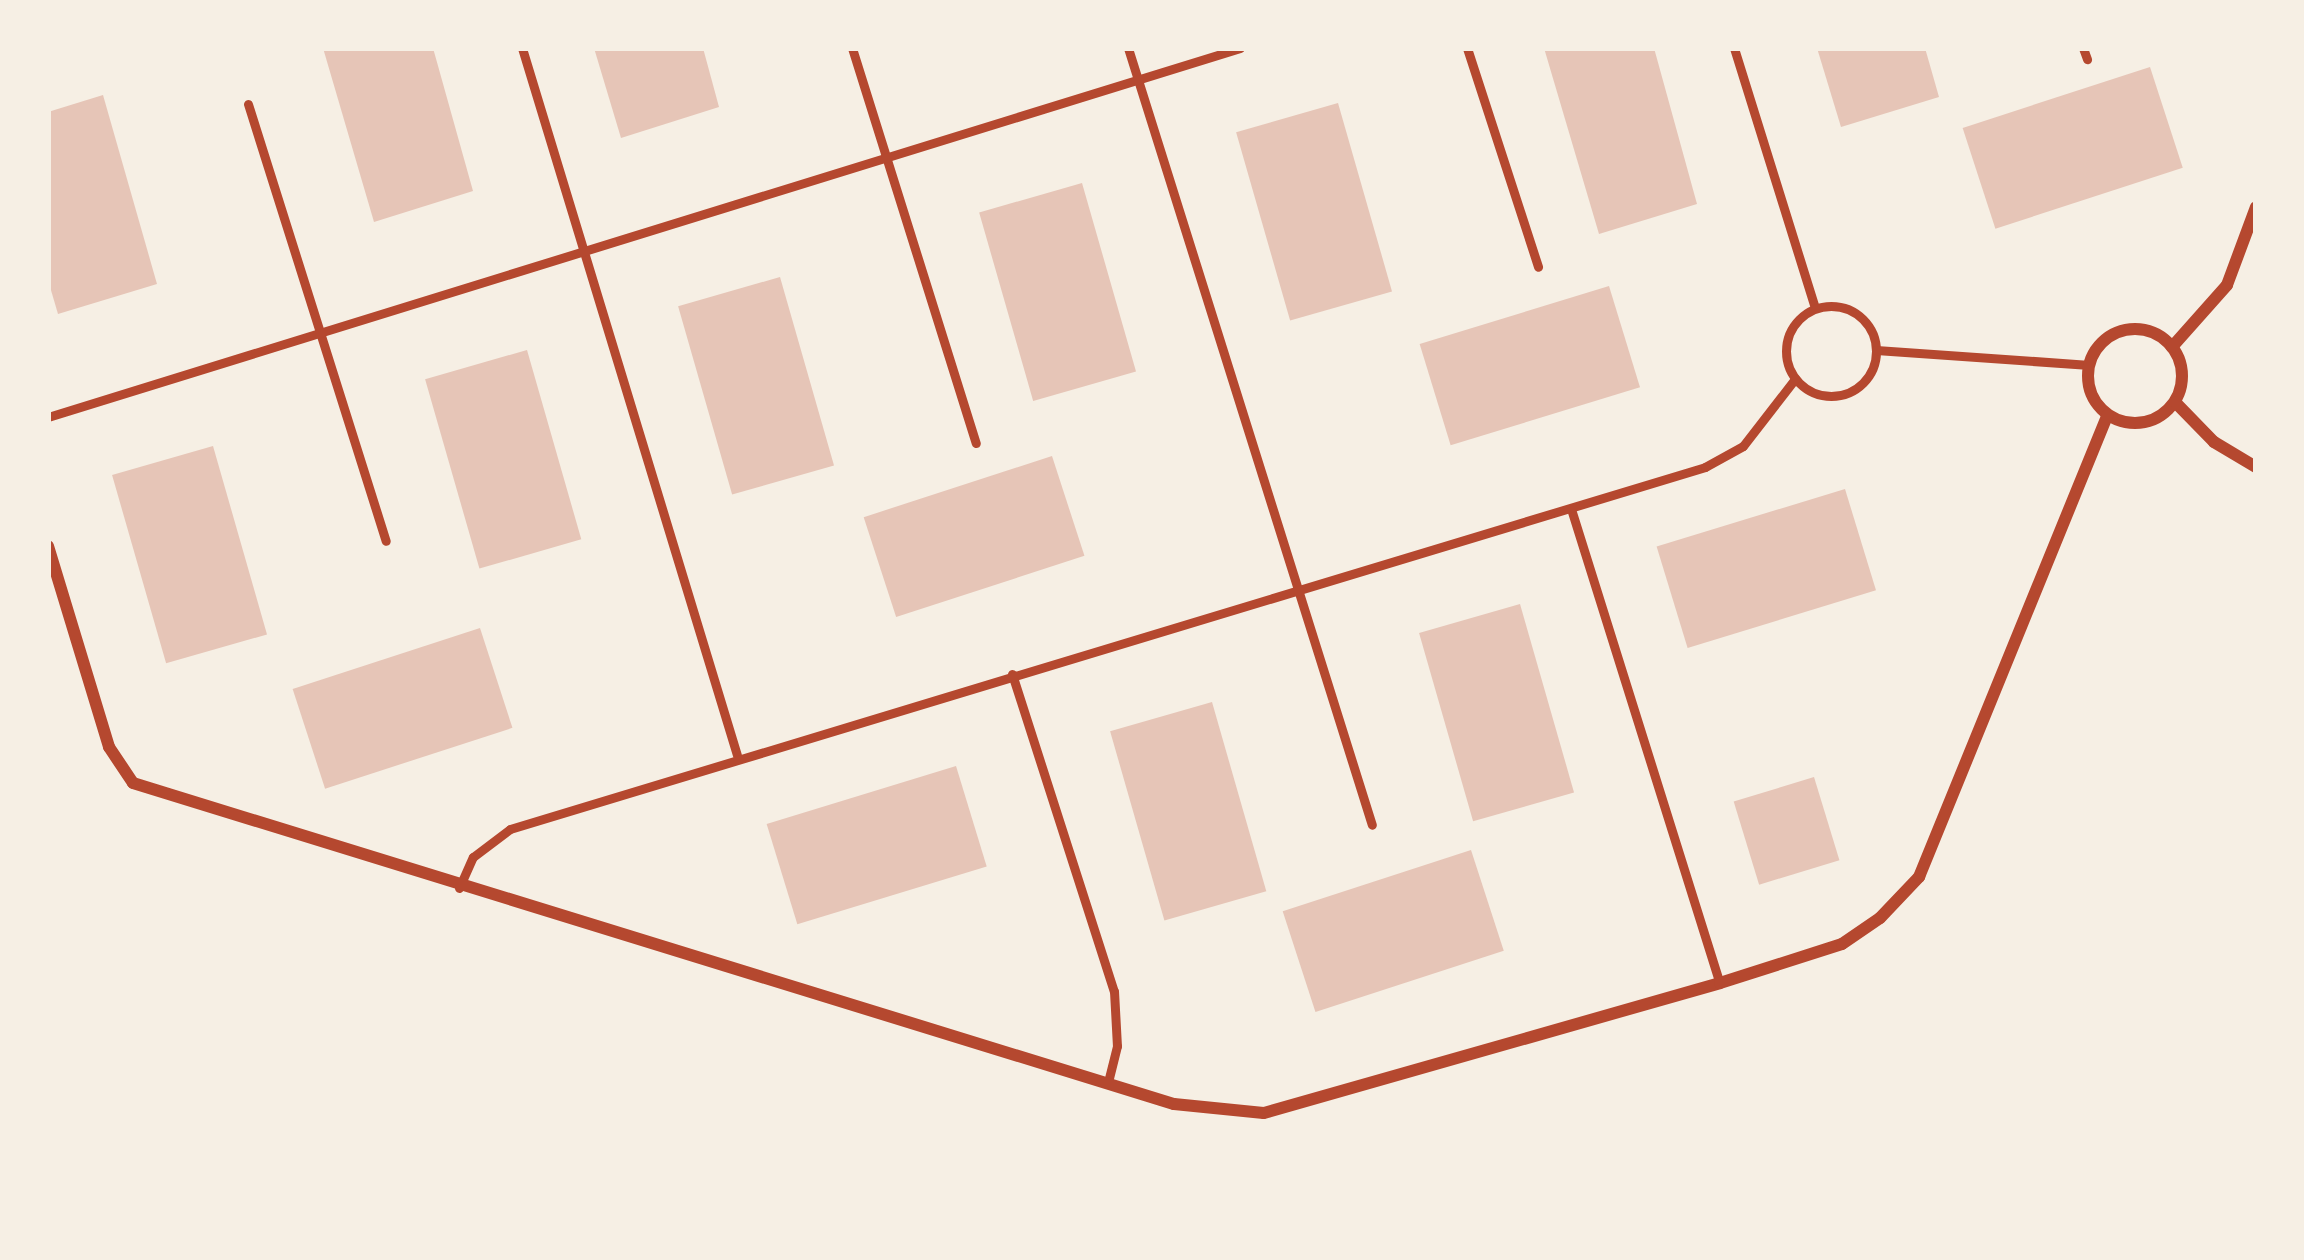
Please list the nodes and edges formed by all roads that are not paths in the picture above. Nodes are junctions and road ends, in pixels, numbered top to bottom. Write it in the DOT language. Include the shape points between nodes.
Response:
graph roads {
  1 [pos="522,48"];
  2 [pos="852,48"];
  3 [pos="1128,48"];
  4 [pos="1240,48"];
  5 [pos="1467,48"];
  6 [pos="1734,48"];
  7 [pos="1138,80"];
  8 [pos="248,104"];
  9 [pos="887,157"];
  10 [pos="2256,207"];
  11 [pos="589,250"];
  12 [pos="1538,267"];
  13 [pos="1815,308"];
  14 [pos="321,333"];
  15 [pos="2172,347"];
  16 [pos="1876,350"];
  17 [pos="2089,365"];
  18 [pos="1795,379"];
  19 [pos="2175,402"];
  20 [pos="2108,415"];
  21 [pos="48,417"];
  22 [pos="976,443"];
  23 [pos="2256,467"];
  24 [pos="1572,512"];
  25 [pos="386,542"];
  26 [pos="48,545"];
  27 [pos="1298,589"];
  28 [pos="1012,674"];
  29 [pos="737,755"];
  30 [pos="1372,825"];
  31 [pos="459,888"];
  32 [pos="1720,983"];
  33 [pos="1108,1083"];
  1 -- 11 [label="lane"];
  2 -- 9 [label="lane"];
  3 -- 7 [label="lane"];
  4 -- 7 [label="lane"];
  5 -- 12 [label="lane"];
  6 -- 13 [label="lane"];
  7 -- 9 [label="lane"];
  7 -- 27 [label="lane"];
  8 -- 14 [label="lane"];
  9 -- 11 [label="lane"];
  9 -- 22 [label="lane"];
  10 -- 15 [label="street" via="2228,285"];
  11 -- 14 [label="lane"];
  11 -- 29 [label="lane"];
  13 -- 16 [label="lane" via="1857,314"];
  13 -- 18 [label="lane" via="1787,338"];
  14 -- 21 [label="lane"];
  14 -- 25 [label="lane"];
  15 -- 17 [label="street" via="2156,334 2115,334"];
  15 -- 19 [label="street" via="2182,365"];
  16 -- 17 [label="lane"];
  16 -- 18 [label="lane" via="1868,377 1846,394 1818,394"];
  17 -- 20 [label="street" via="2088,384"];
  18 -- 24 [label="lane" via="1744,446"];
  19 -- 20 [label="street" via="2144,423"];
  19 -- 23 [label="street" via="2214,442"];
  20 -- 32 [label="street" via="1919,877 1842,944"];
  24 -- 27 [label="lane"];
  24 -- 32 [label="lane"];
  26 -- 31 [label="street" via="109,747 134,783"];
  27 -- 28 [label="lane"];
  27 -- 30 [label="lane"];
  28 -- 29 [label="lane"];
  28 -- 33 [label="lane" via="1114,991 1117,1046"];
  29 -- 31 [label="lane" via="510,829 473,857"];
  31 -- 33 [label="street"];
  32 -- 33 [label="street" via="1264,1113 1174,1104"];
}
